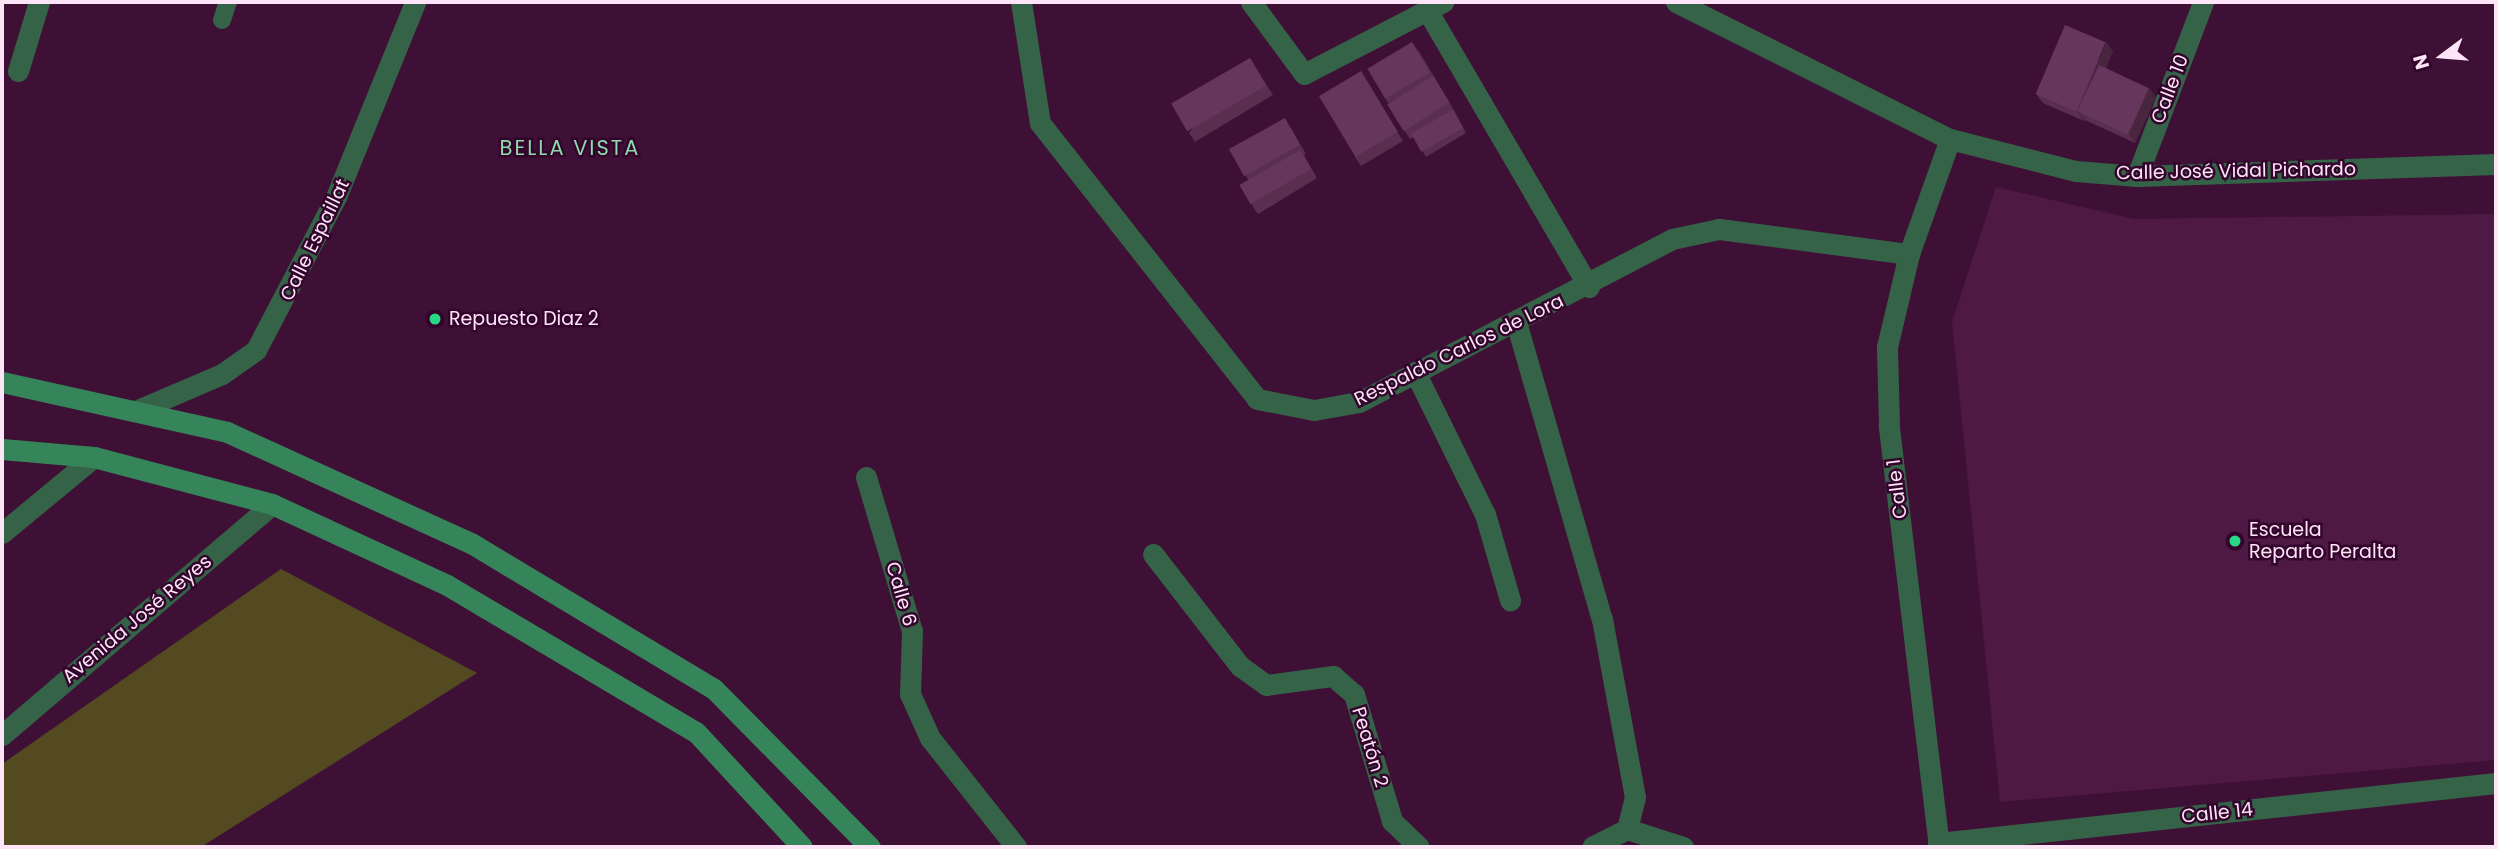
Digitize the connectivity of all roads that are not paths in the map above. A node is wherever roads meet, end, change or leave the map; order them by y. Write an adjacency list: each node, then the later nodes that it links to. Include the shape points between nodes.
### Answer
1 (39, 2): 10 (street)
2 (228, 2): 9 (lane)
3 (415, 2): 19 (street, Calle Espaillat, via 348,172 256,350 222,373)
4 (1021, 2): 17 (street, Respaldo Carlos de Lora, via 1040,122 1257,399 1314,410 1359,402)
5 (1251, 2): 8 (street, via 1304,74)
6 (1676, 2): 11 (street, Calle José Vidal Pichardo)
7 (2203, 2): 13 (street, Calle 10)
8 (1435, 6): 15 (street)
9 (222, 20)
10 (18, 71)
11 (1950, 139): 13 (street, Calle José Vidal Pichardo, via 2076,171); 14 (street, Calle 1)
12 (2496, 164): 13 (street, Calle José Vidal Pichardo)
13 (2137, 176)
14 (1909, 254): 15 (street, Respaldo Carlos de Lora, via 1719,229 1672,239); 30 (street, Calle 1, via 1887,347 1889,425)
15 (1589, 288): 16 (street, Respaldo Carlos de Lora)
16 (1516, 322): 17 (street, Respaldo Carlos de Lora); 29 (street, via 1602,619 1634,797)
17 (1415, 372): 26 (street, via 1485,514)
18 (2, 382): 19 (main road)
19 (138, 410): 32 (main road, via 288,455 471,543 714,689)
20 (2, 449): 21 (main road)
21 (94, 457): 23 (main road); 24 (street)
22 (866, 477): 33 (street, Calle 6, via 912,631 910,694 930,738)
23 (272, 505): 27 (street, Avenida José Reyes); 31 (main road, via 447,585 696,732)
24 (2, 533)
25 (1153, 554): 34 (street, Peatón 2, via 1240,666 1266,685 1333,676 1354,694 1392,821)
26 (1510, 600)
27 (2, 734)
28 (2496, 783): 30 (street, Calle 14)
29 (1627, 830): 35 (street); 36 (street)
30 (1938, 845)
31 (802, 847)
32 (870, 847)
33 (1016, 847)
34 (1419, 847)
35 (1592, 847)
36 (1683, 847)

